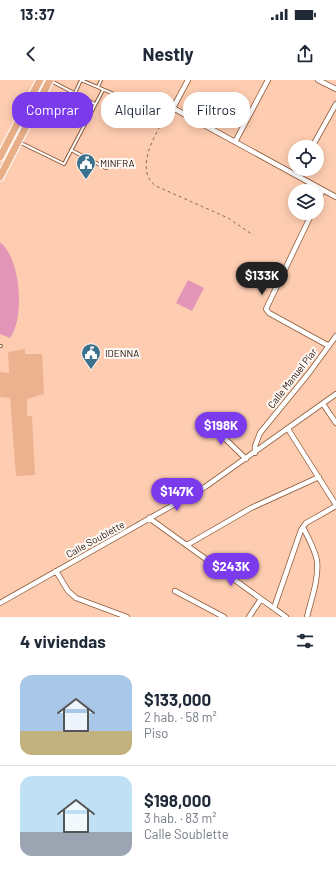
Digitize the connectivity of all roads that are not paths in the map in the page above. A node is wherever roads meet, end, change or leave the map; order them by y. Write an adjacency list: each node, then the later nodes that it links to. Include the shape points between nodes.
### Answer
1 (40, 80): 20 (main road)
2 (50, 80): 10 (lane); 17 (main road)
3 (101, 80): 7 (lane)
4 (188, 80): 18 (street, via 173,108)
5 (268, 80): 18 (street)
6 (318, 80): 8 (street)
7 (98, 87): 9 (lane); 11 (lane, via 81,80)
8 (336, 89)
9 (103, 90): 12 (lane); 14 (lane)
10 (73, 92)
11 (75, 92)
12 (108, 92)
13 (93, 102): 14 (lane)
14 (96, 104): 19 (lane)
15 (336, 104): 16 (street)
16 (316, 140)
17 (18, 142): 19 (lane, via 64,164); 24 (main road)
18 (235, 142): 22 (street)
19 (71, 150): 21 (lane)
20 (0, 157)
21 (106, 168)
22 (288, 171)
23 (298, 176): 25 (street)
24 (0, 177)
25 (312, 184)
26 (324, 191): 27 (street)
27 (336, 197)
28 (309, 220): 30 (street, via 266,309 272,315)
29 (336, 336): 30 (street, Calle Manuel Piar)
30 (329, 346): 36 (street, Calle Manuel Piar, via 260,433)
31 (336, 394): 32 (street, Calle Soublette)
32 (323, 404): 34 (street); 35 (street, Calle Soublette)
33 (207, 421): 37 (street)
34 (336, 423)
35 (288, 429): 36 (street, Calle Soublette); 38 (street)
36 (255, 453): 37 (street, Calle Soublette)
37 (246, 459): 40 (street, Calle Soublette, via 205,487)
38 (319, 477): 39 (street); 42 (street, via 251,508)
39 (336, 506): 41 (street)
40 (149, 518): 42 (street); 43 (street, Calle Soublette)
41 (303, 527): 47 (street); 52 (street, via 317,563 316,580)
42 (187, 545): 45 (street)
43 (56, 571): 46 (street, Calle Soublette); 48 (street, via 68,591 76,598)
44 (175, 591): 49 (street)
45 (261, 599): 47 (street); 50 (street)
46 (0, 603)
47 (274, 608): 51 (street)
48 (127, 617)
49 (224, 617)
50 (250, 617)
51 (286, 617)
52 (307, 617)

